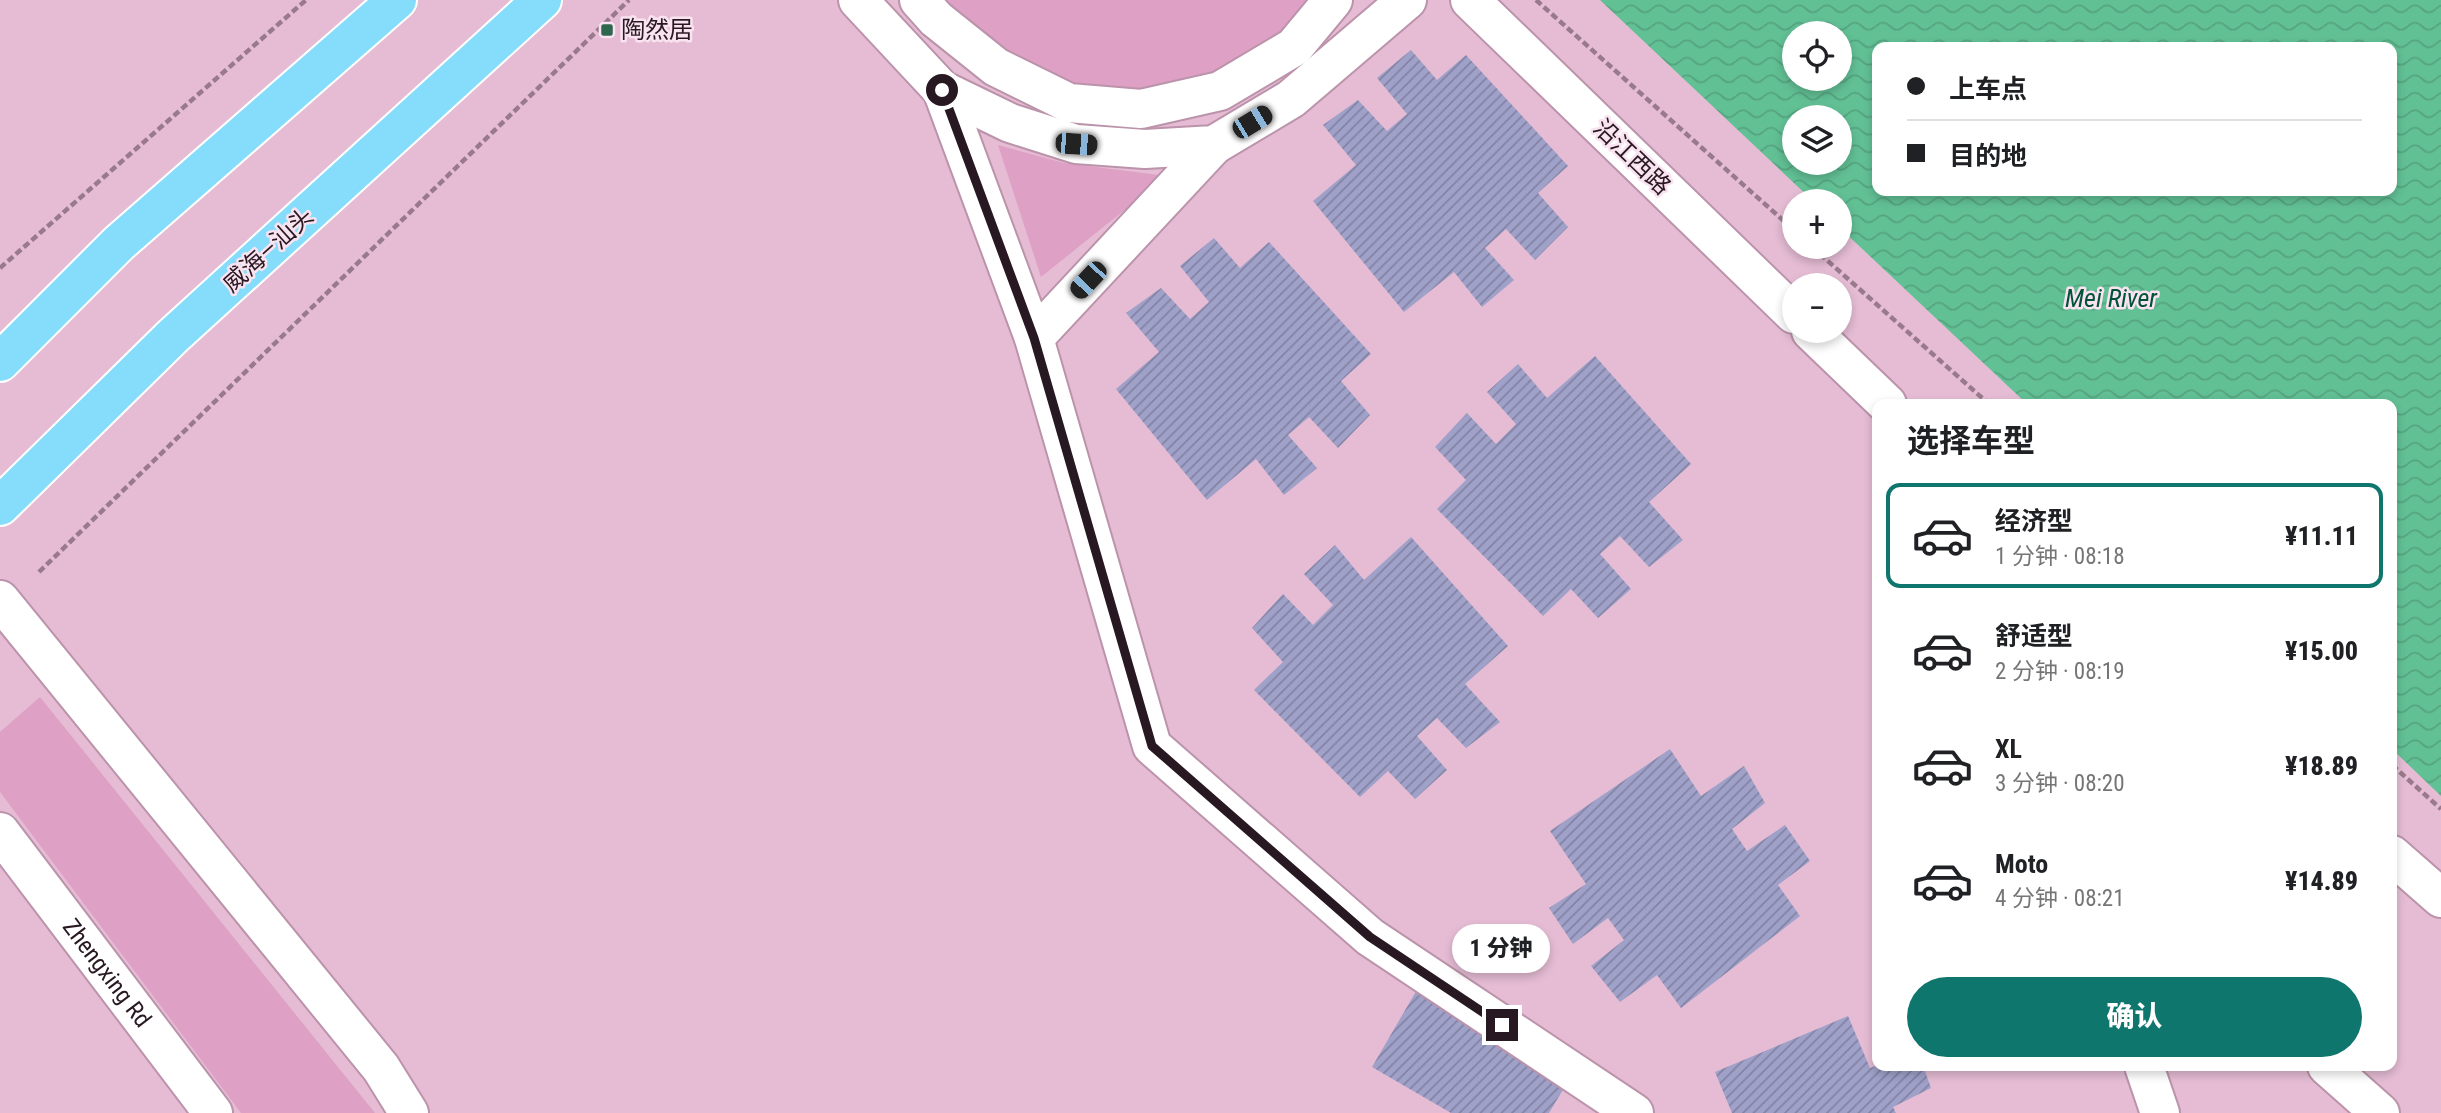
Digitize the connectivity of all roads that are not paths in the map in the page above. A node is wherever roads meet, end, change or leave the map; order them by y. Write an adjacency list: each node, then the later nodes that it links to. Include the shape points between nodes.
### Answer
1 (397, 0): 13 (highway, via 119,243)
2 (542, 0): 15 (highway, 威海—汕头, via 173,336)
3 (858, 0): 8 (street)
4 (919, 0): 5 (street, via 996,67 1056,97 1069,103 1141,109 1220,91 1294,47)
5 (1332, 0)
6 (1407, 0): 9 (street, via 1291,99)
7 (1470, 0): 10 (street, 沿江西路)
8 (942, 90): 9 (street, via 1010,123 1076,144 1144,149); 11 (street)
9 (1214, 145): 11 (street)
10 (1782, 302)
11 (1034, 338): 24 (street, via 1152,746 1370,937)
12 (1823, 343): 14 (street)
13 (0, 362)
14 (1882, 399)
15 (0, 506)
16 (0, 600): 23 (street, via 381,1068)
17 (0, 832): 22 (street, Zhengxing Rd)
18 (2397, 859): 19 (street)
19 (2441, 898)
20 (2146, 1071): 25 (street)
21 (2333, 1071): 26 (street)
22 (213, 1113)
23 (408, 1113)
24 (1634, 1113)
25 (2160, 1113)
26 (2380, 1113)

